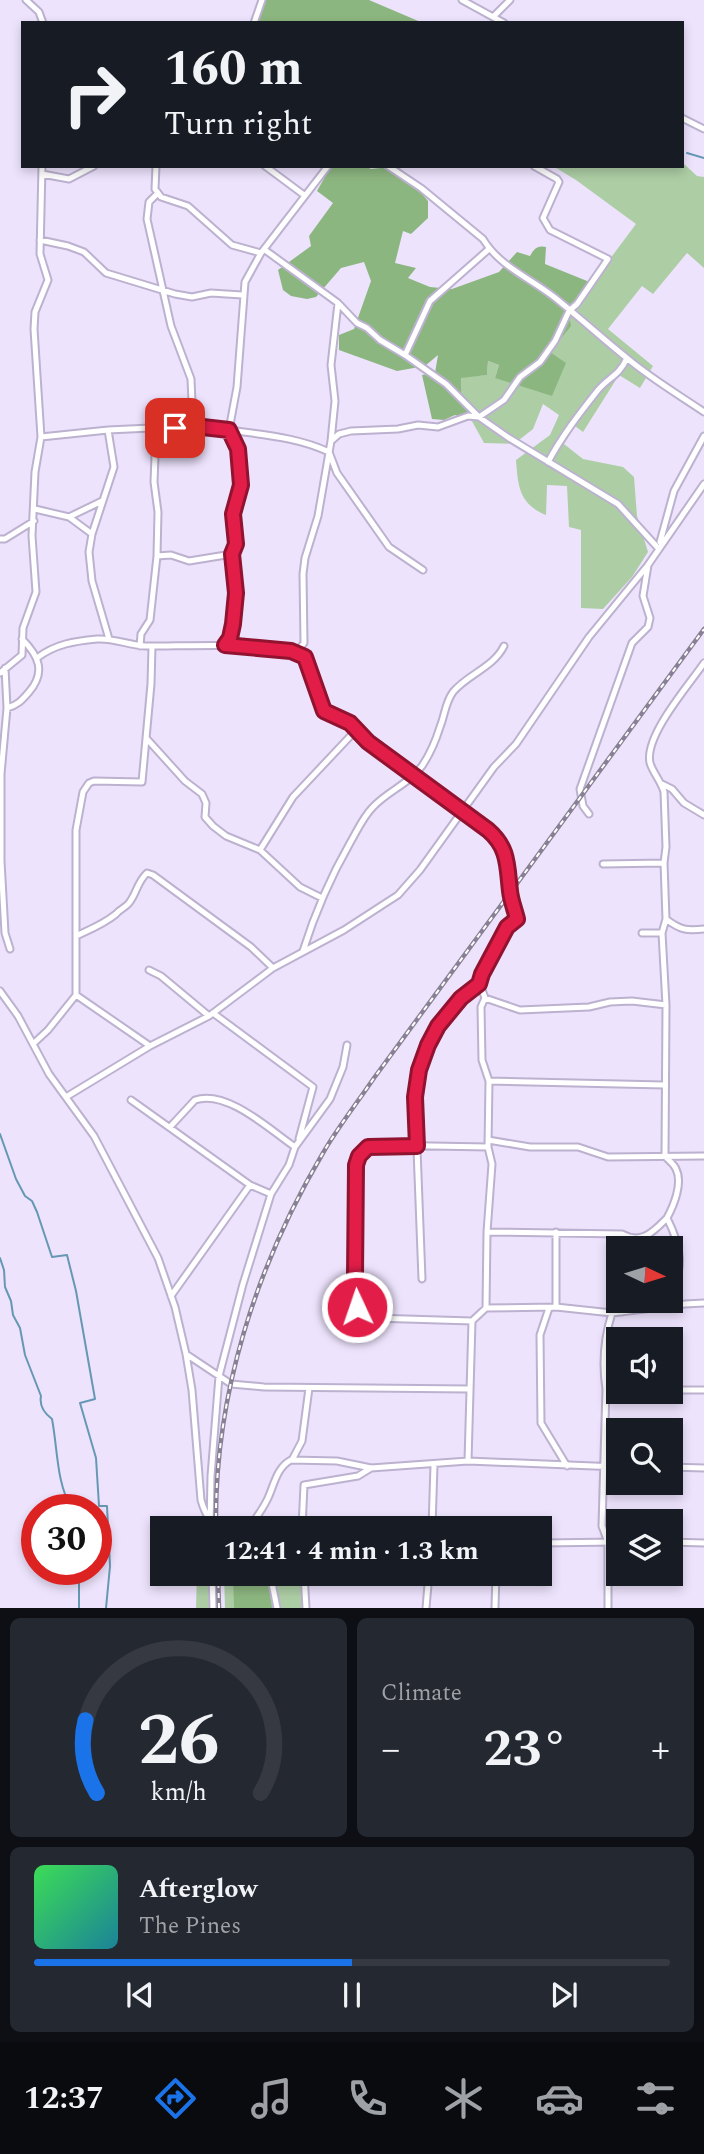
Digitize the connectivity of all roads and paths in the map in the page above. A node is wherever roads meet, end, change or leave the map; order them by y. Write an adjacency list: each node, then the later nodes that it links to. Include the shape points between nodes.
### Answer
1 (26, 0): 7 (street)
2 (262, 0): 8 (street)
3 (462, 0): 5 (street)
4 (510, 0): 6 (street)
5 (473, 3): 6 (street)
6 (494, 17): 9 (street)
7 (42, 21)
8 (255, 21)
9 (501, 21)
10 (684, 119): 11 (street)
11 (704, 129)
12 (43, 168): 19 (street)
13 (90, 168): 19 (street, via 69,179)
14 (156, 168): 20 (street)
15 (268, 168): 21 (street)
16 (326, 168): 21 (street)
17 (391, 168): 23 (street, via 421,188)
18 (538, 168): 28 (street, via 559,182 543,218 545,224 608,259)
19 (42, 174): 22 (street)
20 (157, 194): 24 (street, via 188,206 232,245); 25 (street, via 149,202 147,219)
21 (304, 195): 24 (street)
22 (40, 240): 25 (street, via 84,252 106,274); 38 (street, via 48,280 34,329)
23 (489, 249): 28 (street); 29 (street, via 430,302)
24 (263, 251): 26 (street, via 250,270); 27 (street)
25 (162, 289): 26 (street, via 192,297); 33 (street, via 191,379)
26 (242, 295): 36 (street, via 237,387)
27 (338, 303): 29 (street, via 357,323); 39 (street, via 331,365 335,401)
28 (569, 311): 30 (street); 32 (street, via 540,362 520,377 504,400)
29 (405, 355): 32 (street, via 446,384)
30 (626, 358): 31 (street); 41 (street, via 562,435)
31 (704, 412)
32 (479, 417): 39 (street, via 468,416 438,427 351,430); 41 (street)
33 (194, 426): 35 (street); 36 (street)
34 (108, 430): 35 (street); 38 (street); 43 (street, via 114,467)
35 (156, 430): 51 (street)
36 (229, 430): 40 (street, via 288,438); 50 (street, via 238,449 241,485 233,514 236,544)
37 (704, 436): 49 (street, via 674,491)
38 (41, 437): 44 (street)
39 (331, 442): 40 (street)
40 (329, 452): 53 (street, via 337,473 389,547); 56 (street, via 305,558)
41 (548, 462): 49 (street, via 618,505)
42 (704, 484): 49 (street)
43 (102, 501): 45 (street); 47 (street)
44 (35, 509): 45 (street); 46 (street)
45 (69, 517): 47 (street)
46 (34, 522): 48 (street); 54 (street, via 36,592)
47 (92, 534): 55 (street, via 89,564)
48 (0, 539)
49 (658, 548): 52 (street)
50 (232, 554): 51 (street, via 189,561); 57 (street, via 235,603)
51 (157, 556): 58 (street, via 150,620)
52 (648, 565): 72 (street); 73 (street, via 643,596 648,626 632,643 580,789)
53 (423, 570)
54 (22, 639): 63 (street); 65 (street, via 20,658)
55 (109, 639): 58 (street); 63 (street, via 62,644)
56 (304, 643): 61 (street); 62 (street)
57 (225, 645): 59 (street); 61 (street)
58 (140, 646): 59 (street)
59 (152, 646): 68 (street)
60 (504, 646): 70 (street, via 499,656 451,695 433,746)
61 (291, 651): 62 (street)
62 (305, 657): 67 (street, via 324,711)
63 (37, 659): 66 (street, via 35,685 21,702)
64 (704, 663): 71 (street, via 650,747 650,762)
65 (2, 670): 66 (street)
66 (7, 708): 69 (street)
67 (358, 729): 70 (street, via 368,742); 76 (street, via 293,797)
68 (147, 739): 76 (street, via 202,794 209,822 226,836); 84 (street, via 142,782 94,781 83,792 75,830)
69 (1, 753): 75 (street)
70 (414, 776): 72 (street); 79 (street, via 373,807)
71 (662, 784): 74 (street); 77 (street)
72 (461, 811): 86 (street, via 398,895); 89 (street, via 500,845 509,867 517,919 507,927)
73 (589, 814)
74 (704, 815)
75 (1, 818): 85 (street, via 1,890)
76 (260, 850): 79 (street, via 300,887)
77 (664, 863): 78 (street); 80 (street)
78 (603, 864)
79 (321, 898): 86 (street)
80 (666, 919): 81 (street, via 679,929); 83 (street)
81 (704, 929)
82 (642, 933): 83 (street)
83 (662, 933): 93 (street)
84 (76, 936): 87 (street, via 111,920 130,902 147,873 251,947); 91 (street)
85 (10, 950)
86 (303, 951): 87 (street)
87 (273, 968): 94 (street)
88 (149, 970): 94 (street)
89 (479, 984): 92 (street); 105 (street, via 438,1026 423,1057 415,1097)
90 (0, 991): 95 (street)
91 (76, 995): 95 (street); 97 (street)
92 (485, 998): 93 (street, via 520,1010 632,1001); 98 (street, via 481,1007 482,1060)
93 (666, 1005): 99 (street)
94 (211, 1015): 97 (street); 104 (street, via 313,1087)
95 (33, 1044): 100 (street)
96 (347, 1045): 104 (street, via 334,1091)
97 (150, 1046): 100 (street)
98 (489, 1081): 99 (street); 103 (street)
99 (664, 1085): 107 (street)
100 (66, 1097): 117 (street, via 94,1136 158,1258)
101 (131, 1100): 102 (street)
102 (170, 1127): 104 (street, via 195,1100 220,1099); 109 (street)
103 (488, 1140): 106 (street); 107 (street, via 530,1147 578,1147 608,1157)
104 (296, 1145): 110 (street)
105 (417, 1146): 106 (street); 116 (street); 124 (street, via 375,1145 359,1156 355,1301 373,1318)
106 (488, 1147): 112 (street, via 492,1164)
107 (665, 1156): 108 (street); 111 (street, via 677,1170 678,1185)
108 (704, 1156)
109 (250, 1185): 110 (street); 117 (street)
110 (271, 1194): 128 (street)
111 (667, 1217): 114 (street, via 640,1239); 115 (street)
112 (487, 1233): 113 (street); 120 (street)
113 (556, 1233): 114 (street); 121 (street)
114 (622, 1234)
115 (674, 1236)
116 (422, 1279)
117 (171, 1296): 127 (street)
118 (683, 1302): 119 (street)
119 (704, 1303)
120 (486, 1308): 121 (street); 124 (street)
121 (553, 1308): 122 (street); 137 (street, via 540,1335 541,1423)
122 (606, 1312)
123 (612, 1313): 125 (street)
124 (472, 1321): 130 (street)
125 (609, 1327)
126 (606, 1338): 131 (street)
127 (186, 1354): 128 (street); 142 (street, via 201,1500)
128 (219, 1376): 129 (street, via 231,1384); 143 (street)
129 (309, 1388): 130 (street); 134 (street, via 302,1441)
130 (470, 1389): 135 (street)
131 (606, 1389): 138 (street)
132 (683, 1390): 133 (street)
133 (704, 1390)
134 (292, 1460): 139 (street, via 337,1461); 144 (street, via 277,1474)
135 (468, 1461): 136 (street); 137 (street)
136 (434, 1465): 139 (street); 146 (street)
137 (568, 1466): 138 (street)
138 (605, 1467): 147 (street, via 602,1526)
139 (371, 1468): 145 (street, via 358,1476 304,1485)
140 (683, 1468): 141 (street)
141 (704, 1468)
142 (207, 1516)
143 (210, 1516)
144 (257, 1516)
145 (303, 1516)
146 (432, 1516)
147 (606, 1537)
148 (606, 1542): 151 (street)
149 (683, 1542): 150 (street)
150 (704, 1542)
151 (552, 1543)
152 (212, 1586): 158 (street)
153 (273, 1586): 159 (street)
154 (305, 1586): 160 (street)
155 (428, 1586): 161 (street)
156 (495, 1586): 162 (street)
157 (608, 1586): 163 (street)
158 (213, 1608)
159 (277, 1608)
160 (306, 1608)
161 (426, 1608)
162 (495, 1608)
163 (608, 1608)

